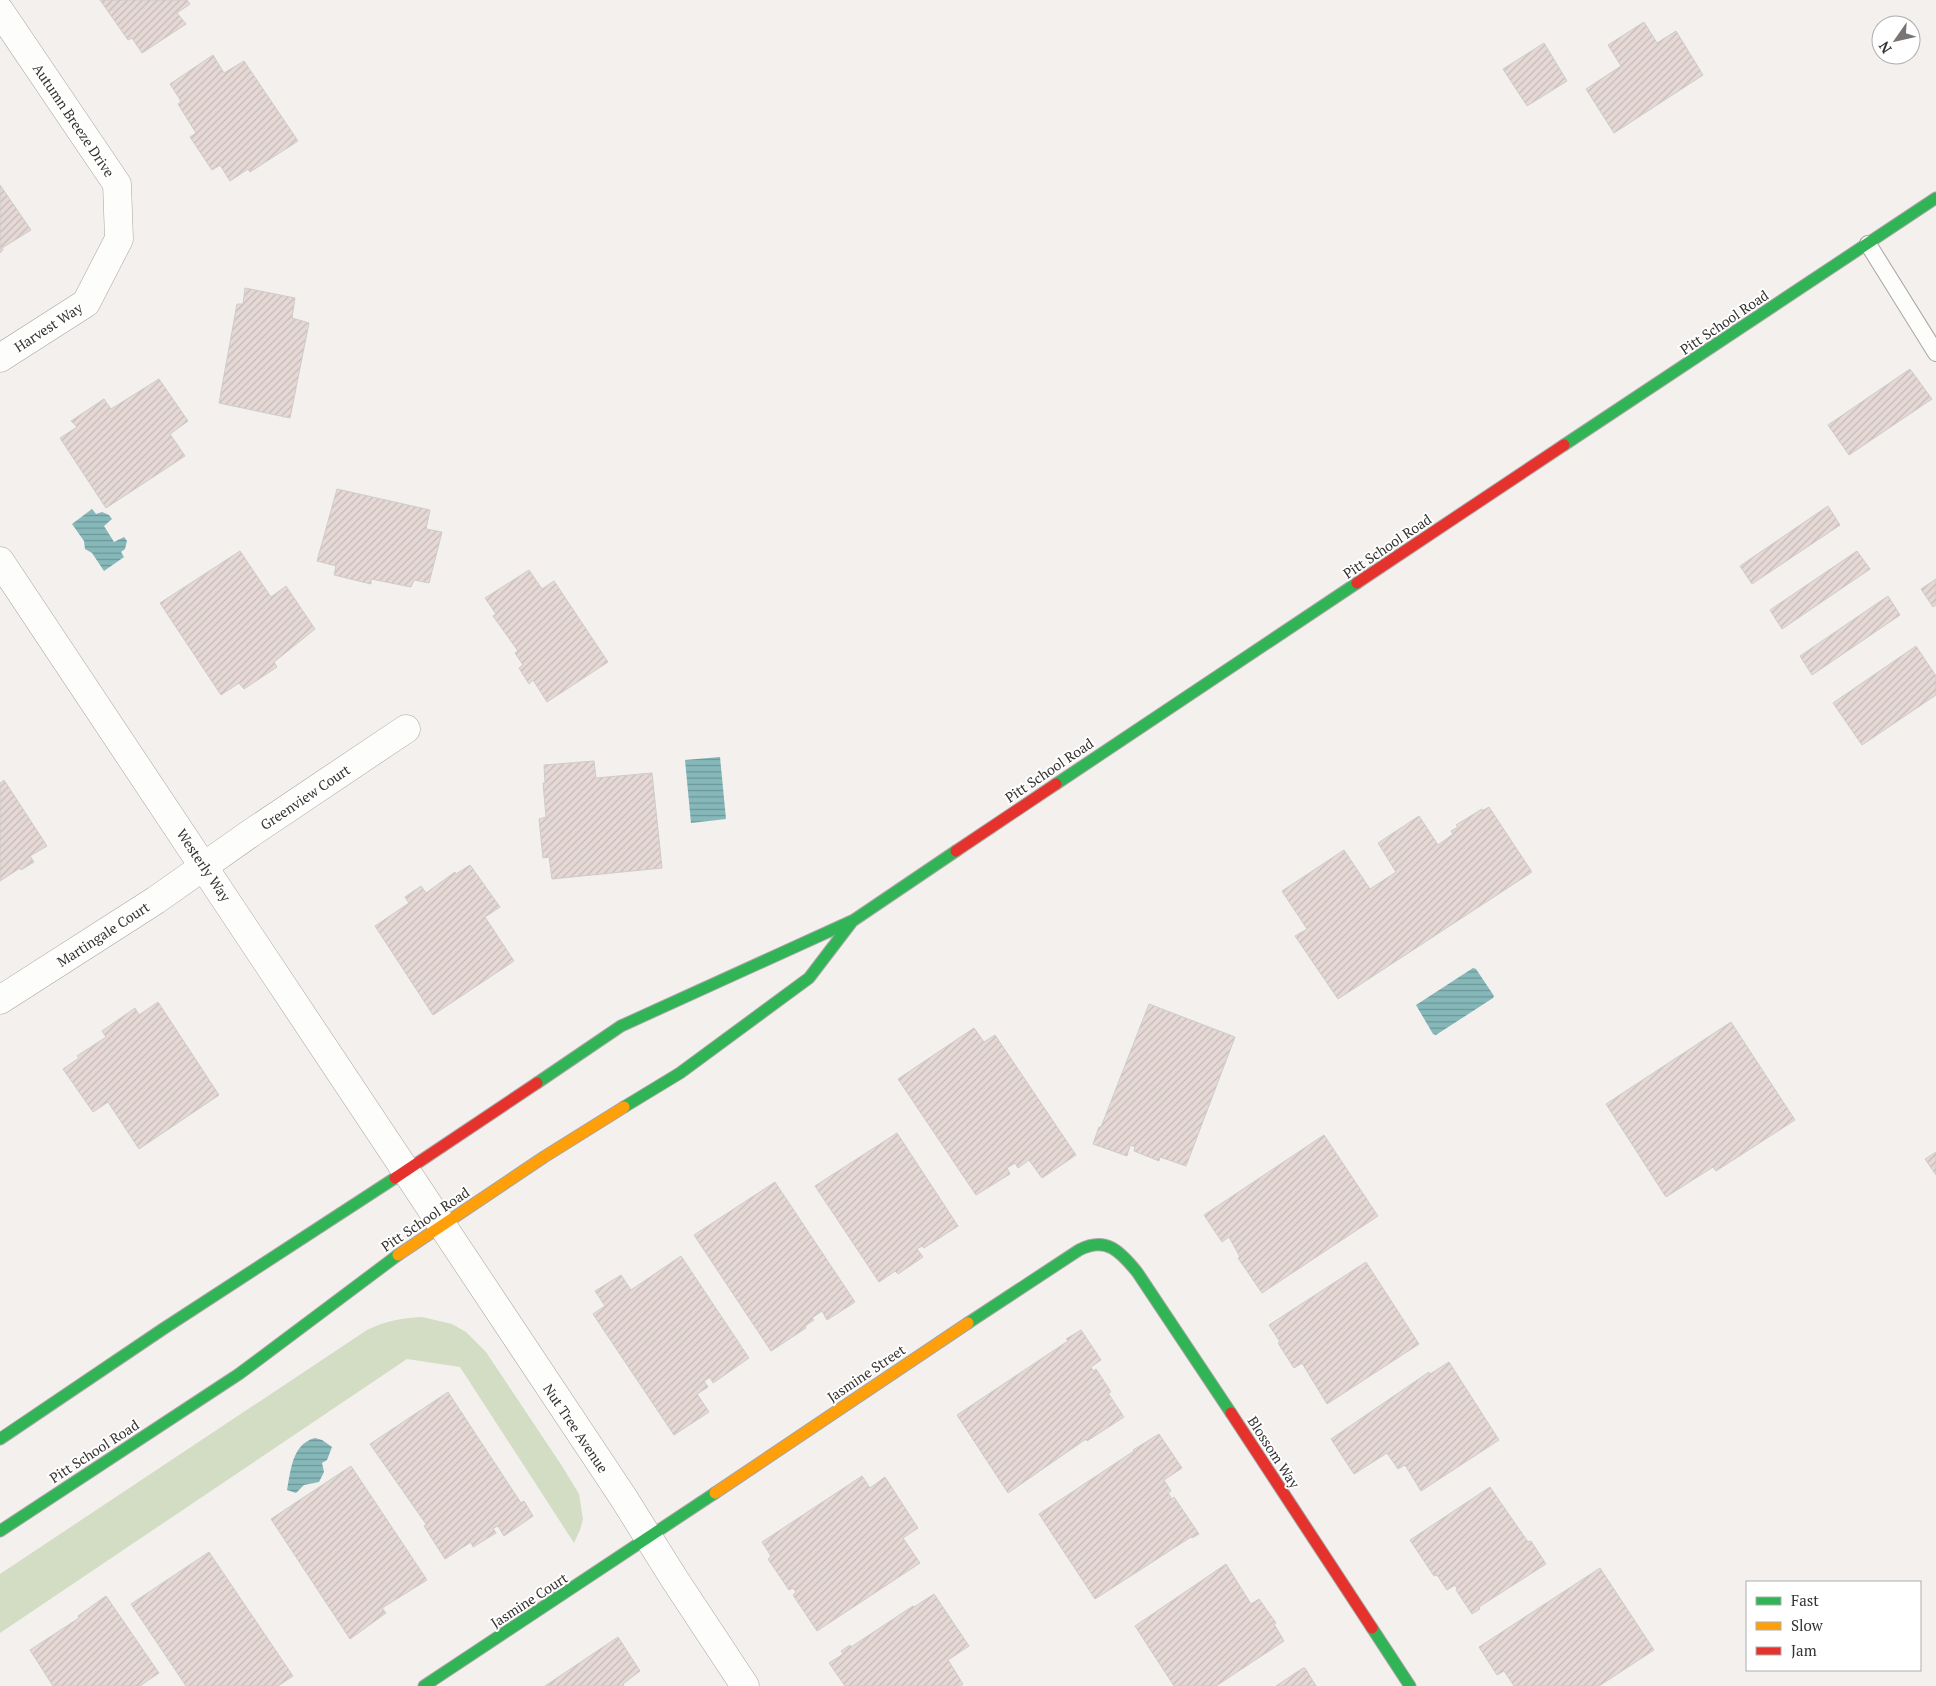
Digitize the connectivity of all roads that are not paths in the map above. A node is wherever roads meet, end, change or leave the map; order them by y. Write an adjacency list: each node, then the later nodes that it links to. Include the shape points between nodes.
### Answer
1 (0, 11): 3 (street, Autumn Breeze Drive, via 117,184)
2 (1936, 198): 4 (street, Pitt School Road)
3 (119, 239): 6 (street, Harvest Way, via 86,302)
4 (1868, 244): 5 (lane); 10 (street, Pitt School Road)
5 (1936, 353)
6 (0, 358)
7 (0, 561): 9 (street, Westerly Way)
8 (406, 729): 9 (street, Greenview Court)
9 (204, 866): 11 (street, Martingale Court); 12 (street, Westerly Way)
10 (854, 920): 12 (street, Pitt School Road, via 621,1026); 13 (street, Pitt School Road, via 810,978 680,1073 544,1156)
11 (0, 1000)
12 (405, 1172): 13 (street, Nut Tree Avenue); 15 (street, Pitt School Road, via 162,1329)
13 (441, 1225): 16 (street, Pitt School Road, via 239,1374); 17 (street, Nut Tree Avenue)
14 (1105, 1244): 17 (street, Jasmine Street, via 1090,1245 1048,1268); 20 (street, Blossom Way, via 1129,1262 1148,1287)
15 (0, 1439)
16 (0, 1531)
17 (648, 1537): 18 (street, Jasmine Court); 19 (street, Nut Tree Avenue)
18 (424, 1686)
19 (745, 1686)
20 (1410, 1686)

